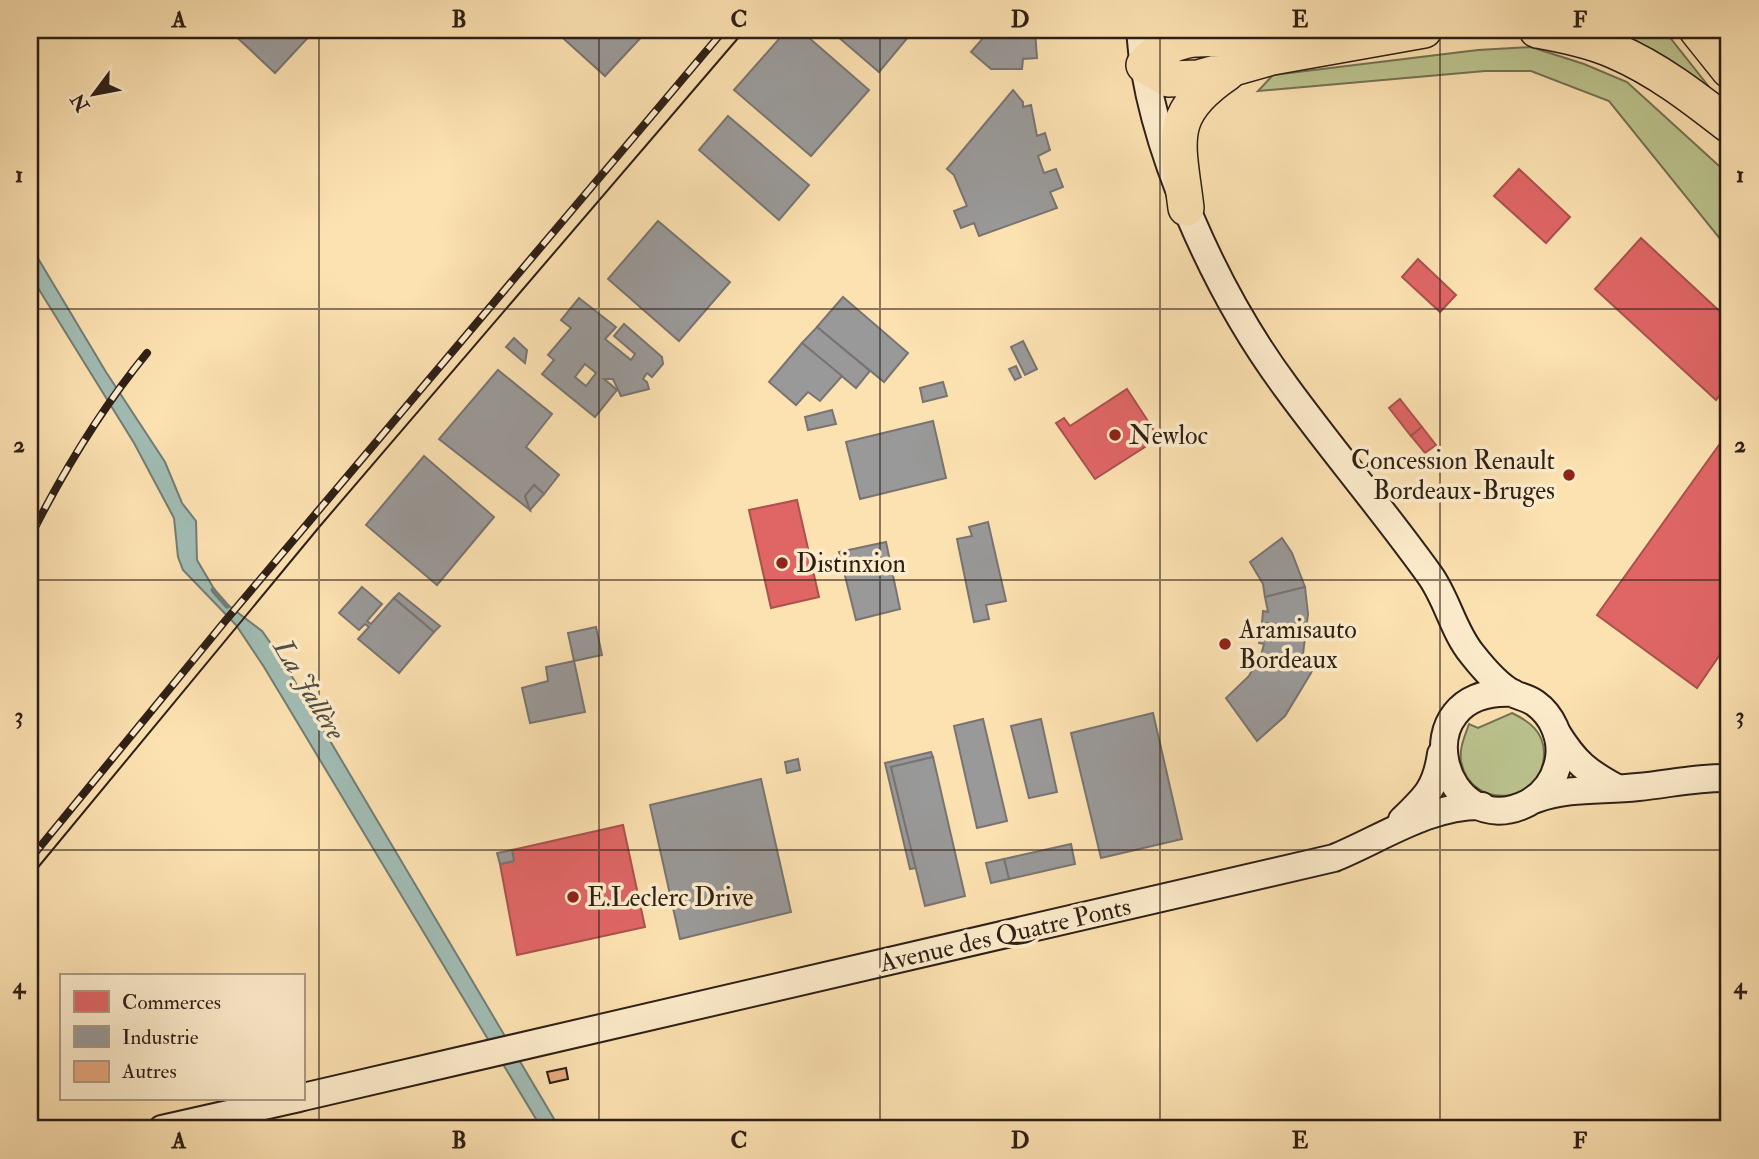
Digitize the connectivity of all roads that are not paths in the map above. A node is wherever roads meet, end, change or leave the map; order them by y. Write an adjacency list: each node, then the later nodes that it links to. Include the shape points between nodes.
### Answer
1 (1140, 30): 7 (main road)
2 (1325, 30): 6 (highway, via 1270,40)
3 (1424, 30): 8 (highway)
4 (1537, 30): 10 (highway, via 1616,51 1678,85)
5 (1697, 30): 9 (highway)
6 (1204, 34): 7 (highway, via 1170,43)
7 (1144, 65): 8 (highway, via 1161,77 1178,80); 11 (main road)
8 (1236, 67): 11 (highway, via 1193,101 1182,119 1179,148)
9 (1729, 70)
10 (1729, 124)
11 (1186, 208): 12 (main road, via 1255,340 1435,581)
12 (1469, 651): 13 (main road); 14 (main road, via 1466,687)
13 (1513, 693): 14 (main road, via 1481,696); 15 (main road, via 1540,707)
14 (1455, 715): 16 (main road)
15 (1557, 733): 18 (main road, via 1582,767); 19 (main road, via 1558,769)
16 (1443, 743): 20 (main road, via 1451,781 1464,797); 21 (main road, via 1433,786)
17 (1729, 778): 18 (main road)
18 (1618, 789): 19 (main road, via 1559,791)
19 (1536, 799): 20 (main road, via 1510,809)
20 (1482, 806): 21 (main road, Avenue des Quatre Ponts, via 1438,811)
21 (1388, 834): 22 (main road, Avenue des Quatre Ponts, via 1334,858)
22 (304, 1096)
23 (288, 1100): 24 (main road, Avenue des Quatre Ponts)
24 (162, 1129)

